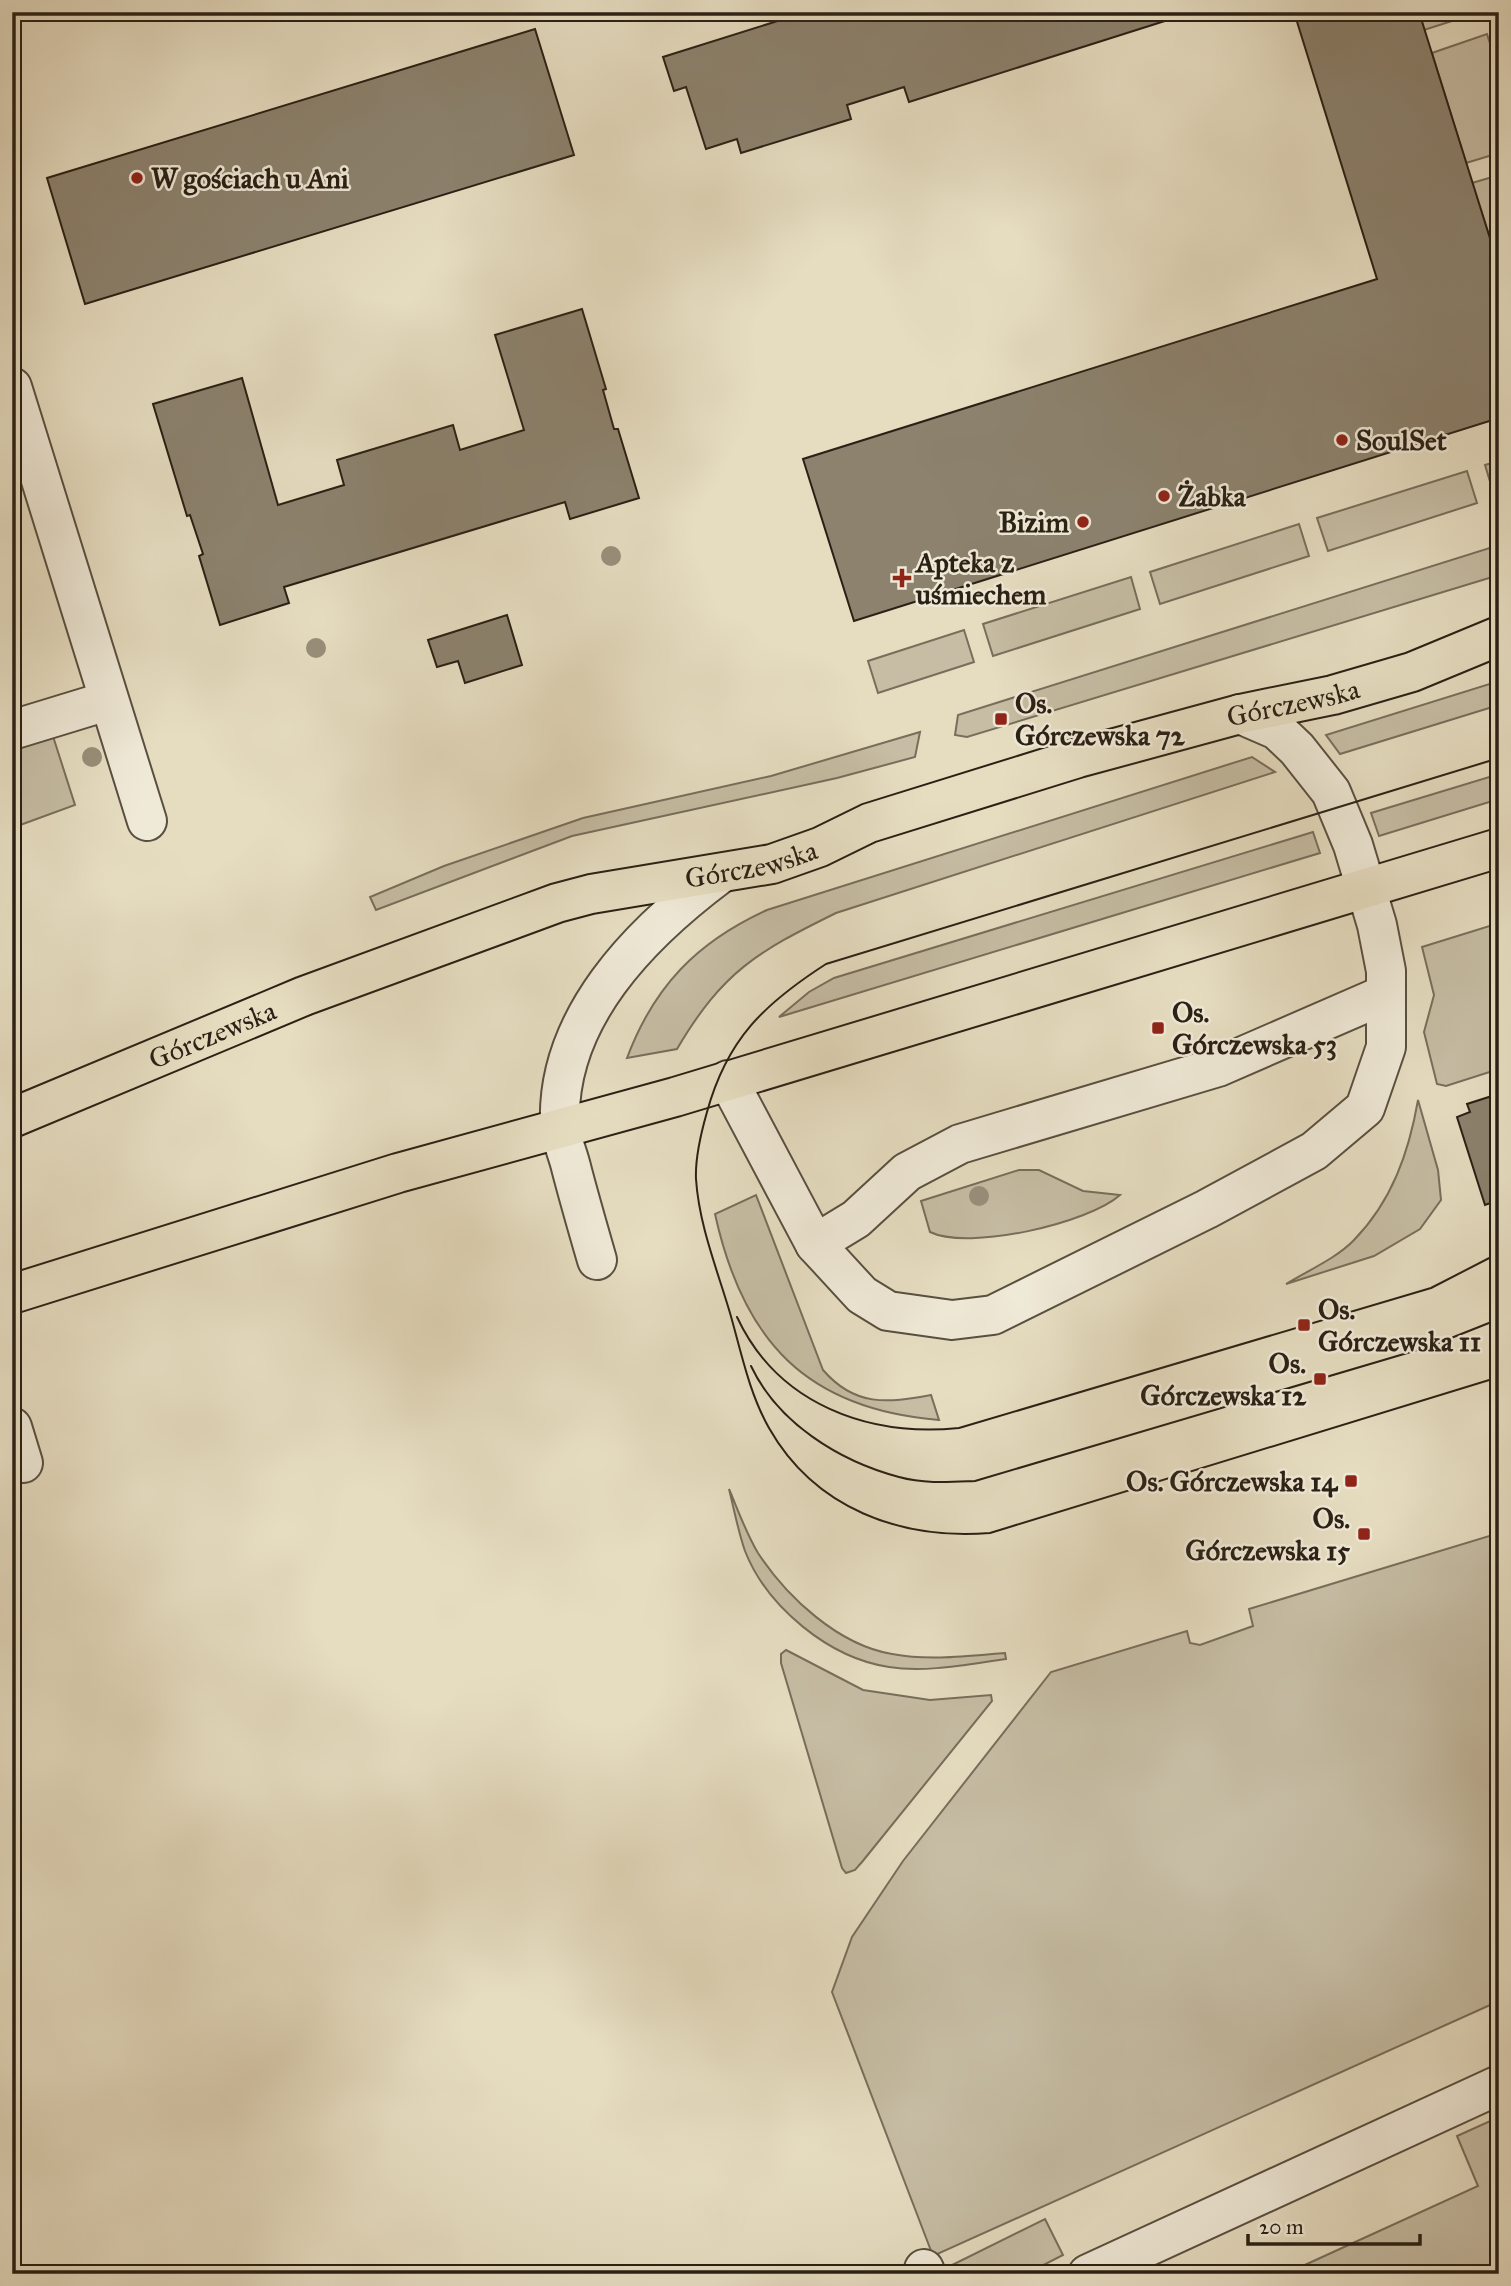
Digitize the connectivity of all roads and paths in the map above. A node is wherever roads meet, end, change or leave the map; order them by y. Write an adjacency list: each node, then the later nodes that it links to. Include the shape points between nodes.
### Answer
1 (12, 387): 3 (street)
2 (1499, 636): 4 (main road, Górczewska, via 1412,672 1333,695)
3 (107, 701): 5 (street); 6 (street)
4 (1240, 714): 8 (main road, Górczewska, via 869,823 772,864); 9 (street, via 1277,730 1323,779 1345,824)
5 (12, 730)
6 (146, 821)
7 (1499, 848): 9 (main road)
8 (720, 874): 12 (main road, Górczewska, via 557,902 304,996); 13 (street, via 644,938 598,996 569,1062)
9 (1366, 886): 10 (street); 11 (main road)
10 (1386, 994): 14 (street, via 1218,1068 960,1144 907,1172 856,1219); 14 (street, via 1385,1047 1365,1108 1314,1151 993,1315 952,1320 888,1311 862,1295)
11 (729, 1080): 13 (main road); 14 (street)
12 (12, 1118)
13 (560, 1127): 15 (street); 16 (main road)
14 (815, 1244)
15 (597, 1260)
16 (12, 1294)
17 (12, 1427): 18 (street)
18 (23, 1464)
19 (1499, 2085): 20 (street)
20 (1088, 2274)

